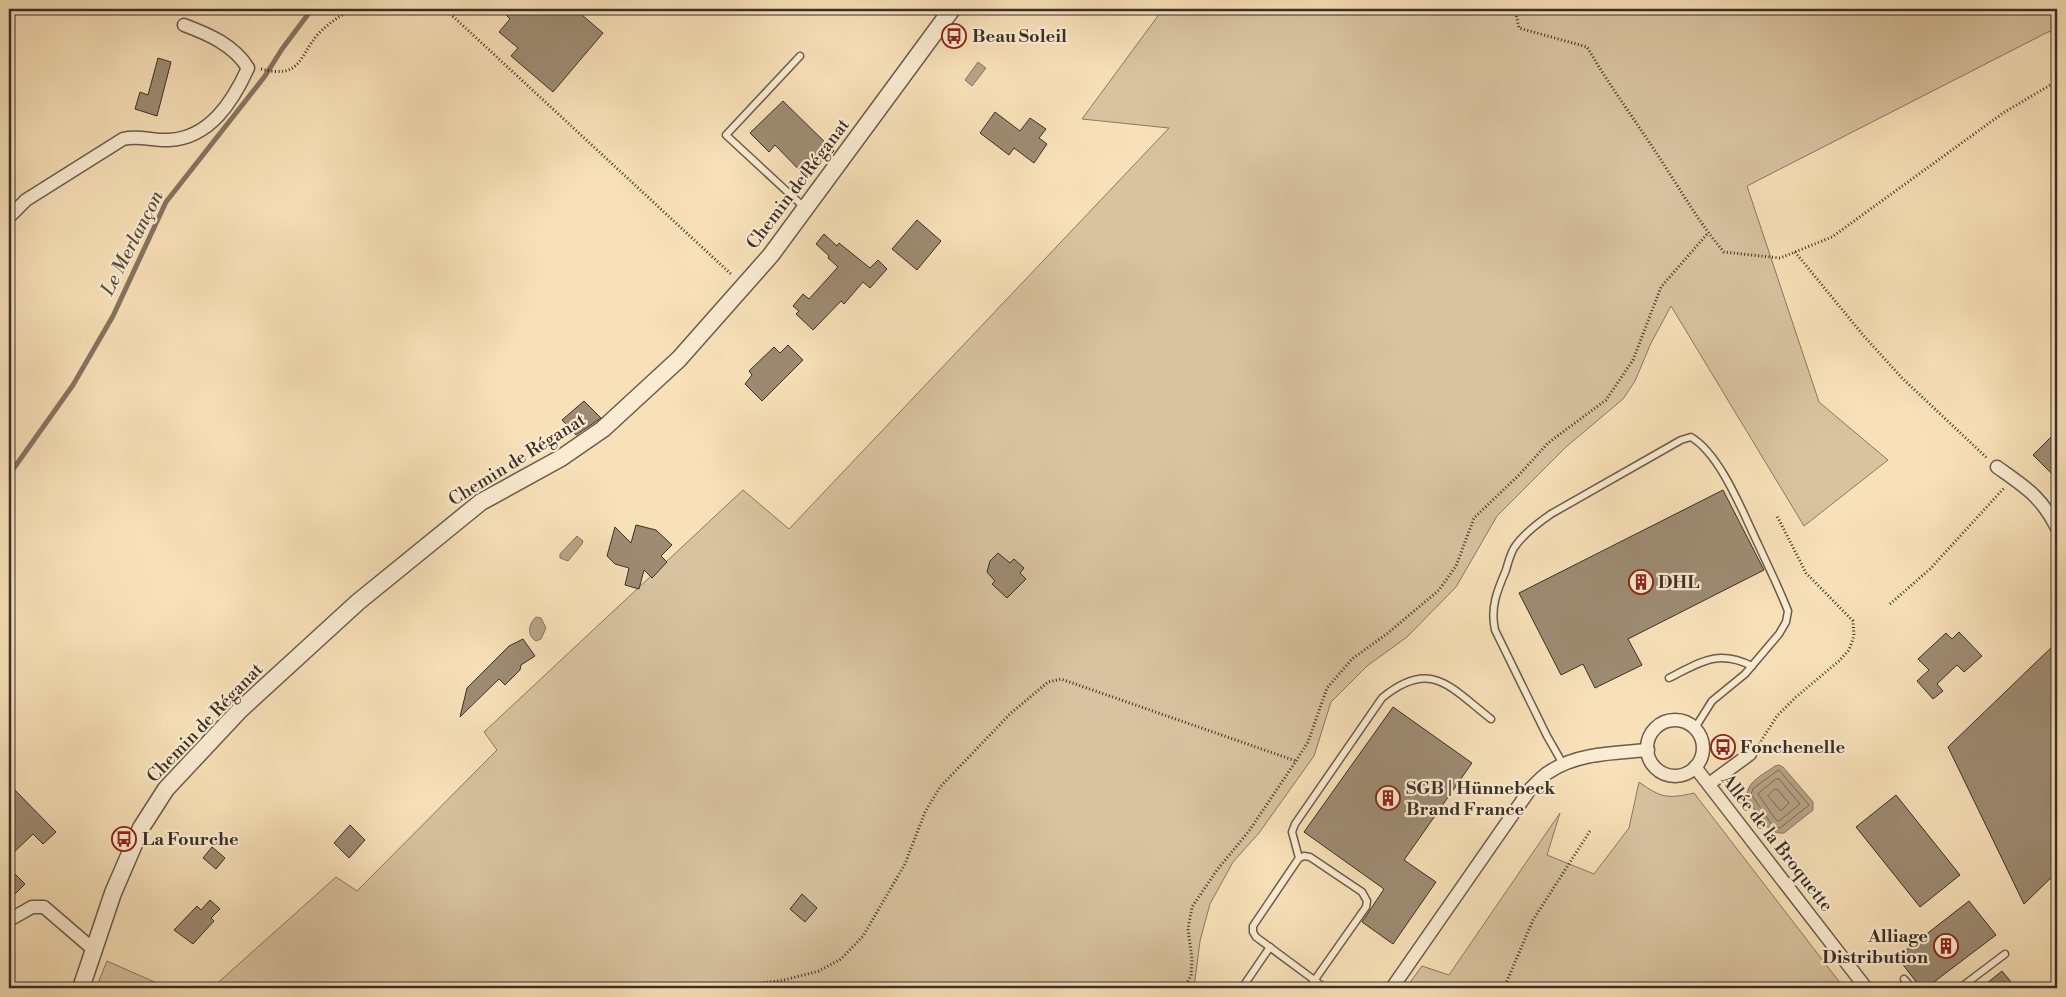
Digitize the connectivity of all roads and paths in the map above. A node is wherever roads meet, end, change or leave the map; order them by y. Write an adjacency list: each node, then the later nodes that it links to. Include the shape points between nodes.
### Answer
1 (354, 9): 7 (path, via 329,23 301,61 290,69 278,73)
2 (445, 9): 13 (path)
3 (952, 9): 9 (street, Chemin de Réganat)
4 (1515, 9): 11 (path, via 1519,28 1586,47)
5 (184, 25): 10 (street, via 204,32 240,55 248,68 240,86 216,118 206,128 181,139 123,139 26,200)
6 (800, 56): 9 (lane, via 726,135)
7 (261, 69)
8 (2057, 81): 12 (path, via 2002,113 1832,237)
9 (805, 209): 13 (street, Chemin de Réganat)
10 (9, 217)
11 (1708, 233): 12 (path, via 1724,252 1780,258); 25 (path, via 1661,287 1633,360 1606,400 1548,443 1474,518 1456,566 1439,590 1352,659 1327,688 1308,742)
12 (1795, 252): 14 (path, via 1863,336 1902,378)
13 (744, 285): 33 (street, Chemin de Réganat, via 679,359 603,429 561,458 481,502 358,602 240,710 166,789 141,828 113,892)
14 (1997, 467): 15 (street)
15 (2013, 479): 17 (street, via 2036,496); 18 (path, via 1930,569)
16 (1777, 516): 24 (path, via 1806,573 1853,621 1854,636 1849,650 1777,716)
17 (2057, 528)
18 (1890, 604)
19 (1752, 666): 20 (lane, via 1718,657); 22 (lane, via 1712,701); 26 (lane, via 1779,634 1788,611 1731,488 1699,442 1691,437 1551,514 1533,527 1514,548 1493,605 1492,618 1495,630)
20 (1669, 678)
21 (1491, 719): 30 (lane, via 1446,684 1432,678 1417,678 1398,685 1382,698 1295,824 1292,832)
22 (1695, 728): 23 (street, via 1678,720 1659,725 1648,741); 27 (street, via 1700,735 1703,752)
23 (1648, 750): 26 (street, via 1590,756); 27 (street, via 1650,760 1663,772 1680,775)
24 (1750, 754): 28 (street)
25 (1296, 760): 38 (path, via 1061,679 1048,682 1011,712 940,787 925,812 905,864 874,918 863,936 841,959 819,972); 39 (path, via 1249,831 1216,870 1192,907 1188,929 1191,975)
26 (1563, 764): 43 (street, via 1548,772 1531,788)
27 (1695, 767): 28 (street, Allée de la Broquette)
28 (1709, 784): 45 (street, Allée de la Broquette)
29 (1590, 831): 44 (path, via 1533,920)
30 (1299, 858): 32 (lane, via 1253,926 1256,937); 36 (lane, via 1310,857 1362,892 1367,902 1366,908)
31 (9, 920): 33 (street, via 32,907 44,907)
32 (1270, 947): 36 (lane); 40 (lane)
33 (94, 950): 37 (street, Chemin de Réganat)
34 (2005, 954): 47 (lane)
35 (1904, 979): 46 (lane)
36 (1314, 980): 41 (lane); 42 (lane)
37 (81, 988)
38 (747, 988)
39 (1185, 988)
40 (1242, 988)
41 (1309, 988)
42 (1326, 988)
43 (1392, 988)
44 (1504, 988)
45 (1866, 988)
46 (1912, 988)
47 (1960, 988)

